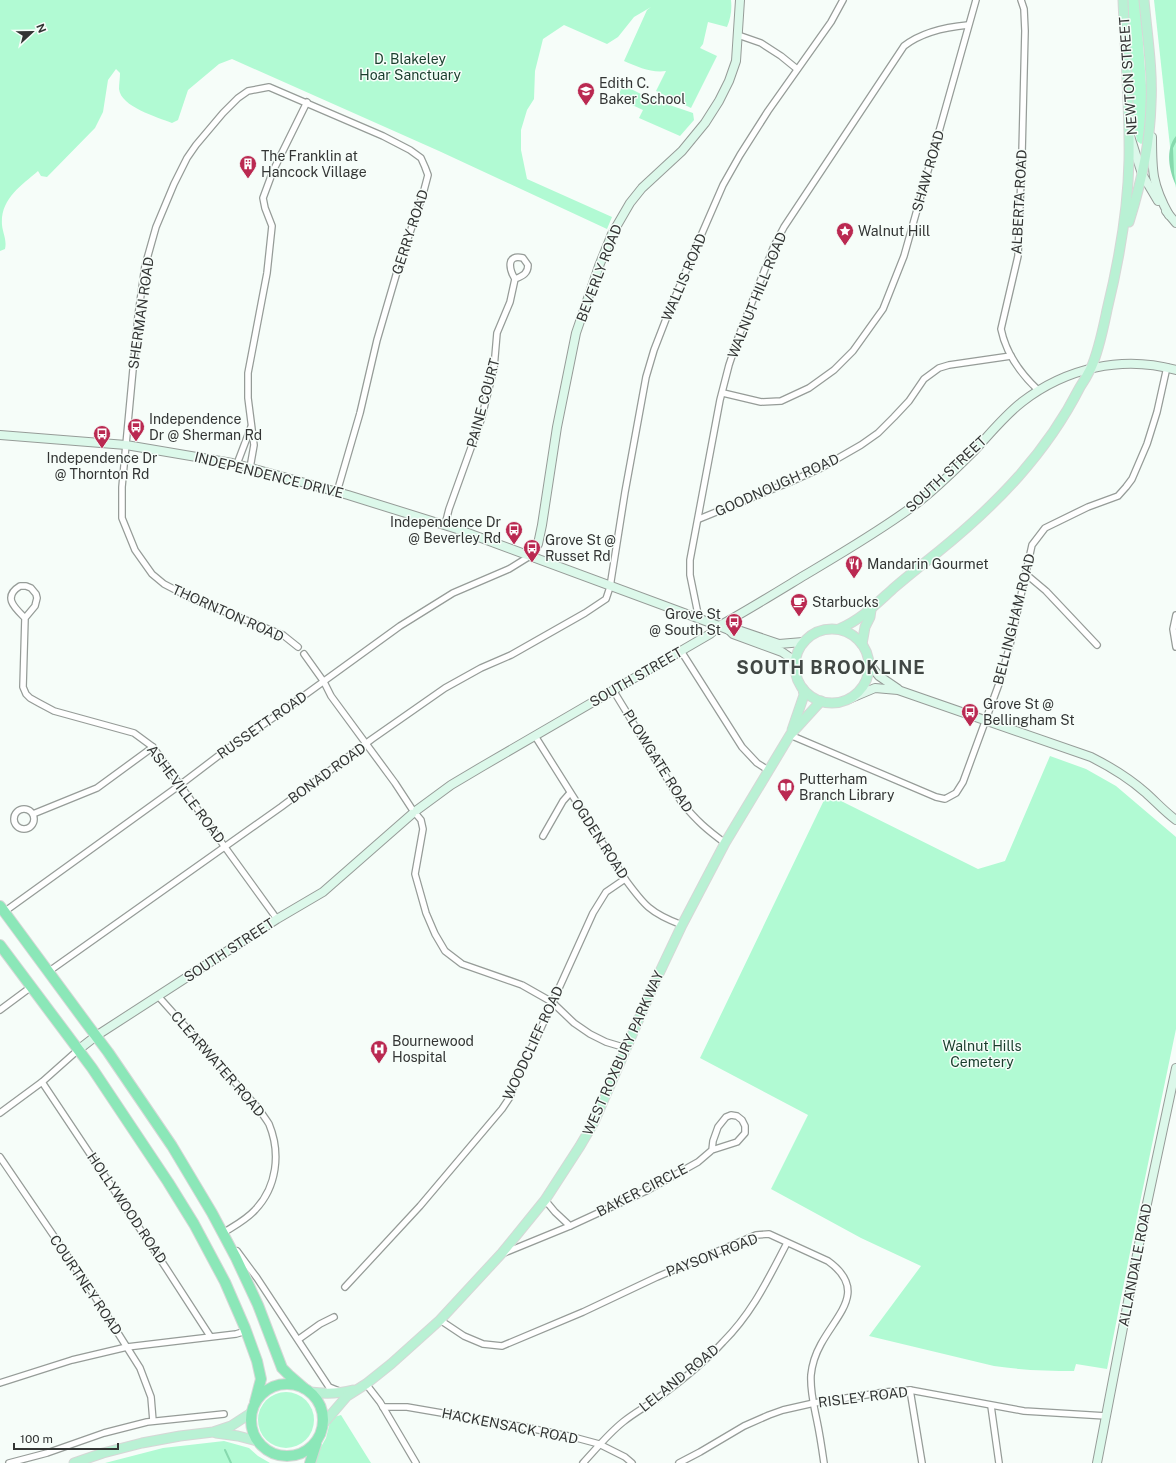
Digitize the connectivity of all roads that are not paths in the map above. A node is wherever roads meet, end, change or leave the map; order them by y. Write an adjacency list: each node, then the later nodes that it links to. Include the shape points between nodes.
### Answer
1 (740, 0): 8 (street, BEVERLY ROAD)
2 (843, 0): 9 (street, WALLIS ROAD)
3 (976, 0): 7 (street, SHAW ROAD)
4 (1021, 0): 19 (street, ALBERTA ROAD, via 1025,31 1018,256 1001,329)
5 (1123, 0): 13 (main road, NEWTON STREET)
6 (1144, 0): 12 (main road)
7 (968, 25): 24 (street, WALNUT HILL ROAD, via 940,29 923,35 911,41 898,53 774,246 728,365); 24 (street, SHAW ROAD, via 904,256 883,309 853,351 834,370 809,388 781,401 761,402)
8 (738, 35): 9 (street, via 761,43); 33 (street, BEVERLY ROAD, via 736,61 719,101 682,151 642,188 630,203 612,234 599,266 576,333 557,427 542,525 538,544)
9 (798, 69): 35 (street, WALLIS ROAD, via 768,111 723,185 654,350 646,377)
10 (246, 92): 11 (street, GERRY ROAD, via 268,87); 27 (street, SHERMAN ROAD, via 223,113 193,150 174,184 156,227 141,288)
11 (307, 102): 25 (street, via 273,171 264,198 264,208 272,226 267,273 248,373); 30 (street, GERRY ROAD, via 410,150 421,158 428,175 377,340 360,413)
12 (1151, 104): 14 (main road); 15 (street, NEWTON STREET, via 1153,176)
13 (1130, 134): 14 (street, NEWTON STREET); 17 (main road, via 1128,199)
14 (1142, 174): 15 (street, NEWTON STREET, via 1151,191); 17 (main road)
15 (1169, 214): 16 (street, NEWTON STREET)
16 (1176, 223)
17 (1121, 248): 21 (main road)
18 (515, 279): 32 (street, PAINE COURT, via 510,302 498,333 494,368 481,420)
19 (1011, 356): 23 (street, ALBERTA ROAD, via 1019,370); 31 (street, GOODNOUGH ROAD, via 940,368 924,379 909,401 878,433 861,445 821,468)
20 (1167, 367): 21 (street, SOUTH STREET, via 1131,364); 22 (street, SOUTH STREET); 34 (street, BELLINGHAM ROAD, via 1157,412 1132,480 1118,496 1045,528 1032,546)
21 (1091, 368): 23 (street, SOUTH STREET, via 1065,376); 36 (main road, via 1062,420 1005,493)
22 (1176, 370)
23 (1038, 390): 40 (street, SOUTH STREET, via 1021,403 973,452 917,503 858,544)
24 (722, 393): 31 (street, WALNUT HILL ROAD)
25 (251, 425): 28 (street); 29 (street, via 254,445)
26 (0, 435): 27 (street, INDEPENDENCE DRIVE)
27 (126, 445): 28 (street, INDEPENDENCE DRIVE); 46 (street, THORNTON ROAD, via 122,518 135,550 152,574 164,584 191,598 283,634)
28 (237, 464): 29 (street, INDEPENDENCE DRIVE)
29 (250, 468): 30 (street, INDEPENDENCE DRIVE)
30 (337, 492): 32 (street, INDEPENDENCE DRIVE)
31 (699, 519): 39 (street, WALNUT HILL ROAD, via 690,560 690,575)
32 (445, 525): 33 (street, INDEPENDENCE DRIVE)
33 (530, 556): 35 (street, INDEPENDENCE DRIVE); 52 (street, RUSSETT ROAD, via 509,569 453,593 427,608)
34 (1027, 575): 45 (street); 58 (street, BELLINGHAM ROAD, via 1006,659)
35 (610, 586): 39 (street, INDEPENDENCE DRIVE); 61 (street, BONAD ROAD, via 606,599 599,604 511,655 445,688)
36 (871, 610): 41 (main road, via 854,623); 44 (main road)
37 (1176, 615): 47 (street, via 1173,629)
38 (25, 618): 38 (street, via 37,603 37,598 34,591 22,586 13,592 11,602); 62 (street, ASHEVILLE ROAD, via 23,687 26,694 54,711 134,733)
39 (699, 619): 40 (street, INDEPENDENCE DRIVE)
40 (720, 626): 42 (street, INDEPENDENCE DRIVE); 48 (street, SOUTH STREET)
41 (839, 629): 43 (main road, via 819,631); 44 (main road, via 852,635)
42 (729, 630): 43 (street, via 735,629 779,644); 50 (street, via 733,634 782,652)
43 (803, 642): 50 (main road)
44 (862, 644): 51 (main road)
45 (1098, 645)
46 (298, 647)
47 (1176, 647)
48 (681, 651): 54 (street, SOUTH STREET); 63 (street, via 742,747)
49 (304, 654): 52 (street)
50 (795, 661): 53 (main road, via 795,671)
51 (869, 664): 55 (street, via 879,676); 56 (main road, via 868,675 863,685)
52 (324, 682): 61 (street, via 331,696); 64 (street, RUSSETT ROAD)
53 (803, 689): 57 (main road); 59 (main road, WEST ROXBURY PARKWAY, via 804,695)
54 (613, 690): 60 (street, SOUTH STREET); 70 (street, PLOWGATE ROAD, via 682,803 695,820)
55 (898, 690): 56 (street, via 875,688); 58 (street)
56 (849, 699): 57 (main road)
57 (821, 701): 59 (main road, WEST ROXBURY PARKWAY)
58 (985, 720): 59 (street, BELLINGHAM ROAD, via 963,782 956,793 945,799); 68 (street, via 1091,757 1131,781)
59 (790, 735): 63 (main road, WEST ROXBURY PARKWAY)
60 (535, 736): 65 (street, OGDEN ROAD); 66 (street, SOUTH STREET, via 451,786)
61 (366, 743): 66 (street); 71 (street, BONAD ROAD)
62 (154, 747): 64 (street, ASHEVILLE ROAD); 67 (street, via 97,788)
63 (768, 770): 70 (main road, WEST ROXBURY PARKWAY)
64 (180, 785): 71 (street, ASHEVILLE ROAD); 73 (street, RUSSETT ROAD)
65 (570, 793): 69 (street); 72 (street, OGDEN ROAD)
66 (414, 812): 74 (street, SOUTH STREET, via 323,892); 80 (street, via 421,820 423,829 415,874 426,913 446,951 462,964 522,985)
67 (33, 814)
68 (1176, 820)
69 (543, 836)
70 (725, 843): 75 (main road, WEST ROXBURY PARKWAY)
71 (225, 846): 74 (street, ASHEVILLE ROAD); 77 (street, BONAD ROAD)
72 (624, 878): 75 (street, OGDEN ROAD, via 651,911); 80 (street, WOODCLIFF ROAD, via 606,892 593,913)
73 (2, 909): 77 (highway)
74 (277, 919): 79 (street, SOUTH STREET)
75 (682, 925): 83 (main road, WEST ROXBURY PARKWAY)
76 (0, 945): 78 (highway)
77 (48, 972): 82 (highway)
78 (31, 987): 81 (street); 84 (highway)
79 (158, 996): 82 (street, SOUTH STREET); 92 (street, CLEARWATER ROAD, via 259,1109 272,1137 275,1174 270,1189 252,1214)
80 (552, 1002): 83 (street, via 590,1034); 95 (street, WOODCLIFF ROAD, via 516,1077 510,1097 502,1109 420,1206)
81 (0, 1010)
82 (96, 1036): 84 (street, SOUTH STREET); 92 (highway, via 159,1126)
83 (626, 1048): 90 (main road, WEST ROXBURY PARKWAY, via 594,1122)
84 (78, 1050): 86 (street, SOUTH STREET); 98 (highway, via 154,1160 191,1219 222,1276)
85 (1176, 1068): 113 (street, ALLANDALE ROAD)
86 (42, 1082): 87 (street, SOUTH STREET); 99 (street, HOLLYWOOD ROAD)
87 (0, 1113)
88 (712, 1150): 88 (street, BAKER CIRCLE, via 741,1139 745,1133 742,1120 731,1115 726,1117 718,1127); 91 (street, BAKER CIRCLE, via 698,1162 648,1190)
89 (0, 1158): 101 (street, COURTNEY ROAD)
90 (545, 1200): 91 (street); 94 (main road, WEST ROXBURY PARKWAY)
91 (570, 1226): 94 (street, BAKER CIRCLE)
92 (223, 1233): 100 (street, via 258,1278); 104 (highway, via 253,1293 282,1368)
93 (787, 1243): 97 (street, PAYSON ROAD, via 769,1234 756,1235 502,1346 483,1344 464,1336); 108 (street, PAYSON ROAD, via 836,1267 843,1275 849,1294 846,1304 815,1357 811,1374); 119 (street, LELAND ROAD, via 756,1302 724,1342 690,1373 623,1422)
94 (502, 1254): 97 (main road, WEST ROXBURY PARKWAY)
95 (345, 1287)
96 (334, 1317): 100 (street)
97 (440, 1320): 103 (main road, WEST ROXBURY PARKWAY)
98 (246, 1330): 99 (street, via 236,1334); 107 (highway, via 261,1374 261,1384)
99 (210, 1336): 101 (street)
100 (299, 1340): 106 (street, via 330,1387)
101 (127, 1347): 102 (street, via 72,1360); 114 (street, COURTNEY ROAD, via 145,1378 151,1397)
102 (0, 1383)
103 (363, 1386): 106 (main road, WEST ROXBURY PARKWAY); 110 (street); 115 (main road, WEST ROXBURY PARKWAY, via 342,1401)
104 (307, 1390): 106 (main road, WEST ROXBURY PARKWAY, via 328,1394); 107 (highway, via 289,1384 277,1385 266,1390); 115 (highway, via 316,1398 321,1408)
105 (910, 1390): 108 (street, RISLEY ROAD); 109 (street, RISLEY ROAD); 130 (street)
106 (343, 1392)
107 (255, 1402): 111 (highway)
108 (814, 1403): 128 (street, RISLEY ROAD, via 783,1410 752,1422); 129 (street, PAYSON ROAD)
109 (991, 1406): 113 (street, RISLEY ROAD, via 1024,1411); 131 (street)
110 (383, 1407): 119 (street, HACKENSACK ROAD, via 415,1408 529,1428); 125 (street)
111 (251, 1413): 116 (main road, via 231,1426); 118 (highway, via 252,1428)
112 (224, 1414): 114 (street)
113 (1106, 1416): 132 (street, ALLANDALE ROAD)
114 (153, 1421): 121 (street, via 104,1433)
115 (323, 1424): 117 (highway)
116 (213, 1432): 118 (main road); 122 (main road, via 142,1443)
117 (320, 1437): 120 (highway, via 312,1447 298,1455 285,1457); 124 (highway)
118 (257, 1441): 120 (highway)
119 (599, 1444): 126 (street, LELAND ROAD); 127 (street, HACKENSACK ROAD)
120 (269, 1452): 123 (highway)
121 (9, 1463)
122 (74, 1463)
123 (281, 1463)
124 (310, 1463)
125 (416, 1463)
126 (583, 1463)
127 (632, 1463)
128 (679, 1463)
129 (824, 1463)
130 (922, 1463)
131 (999, 1463)
132 (1097, 1463)

